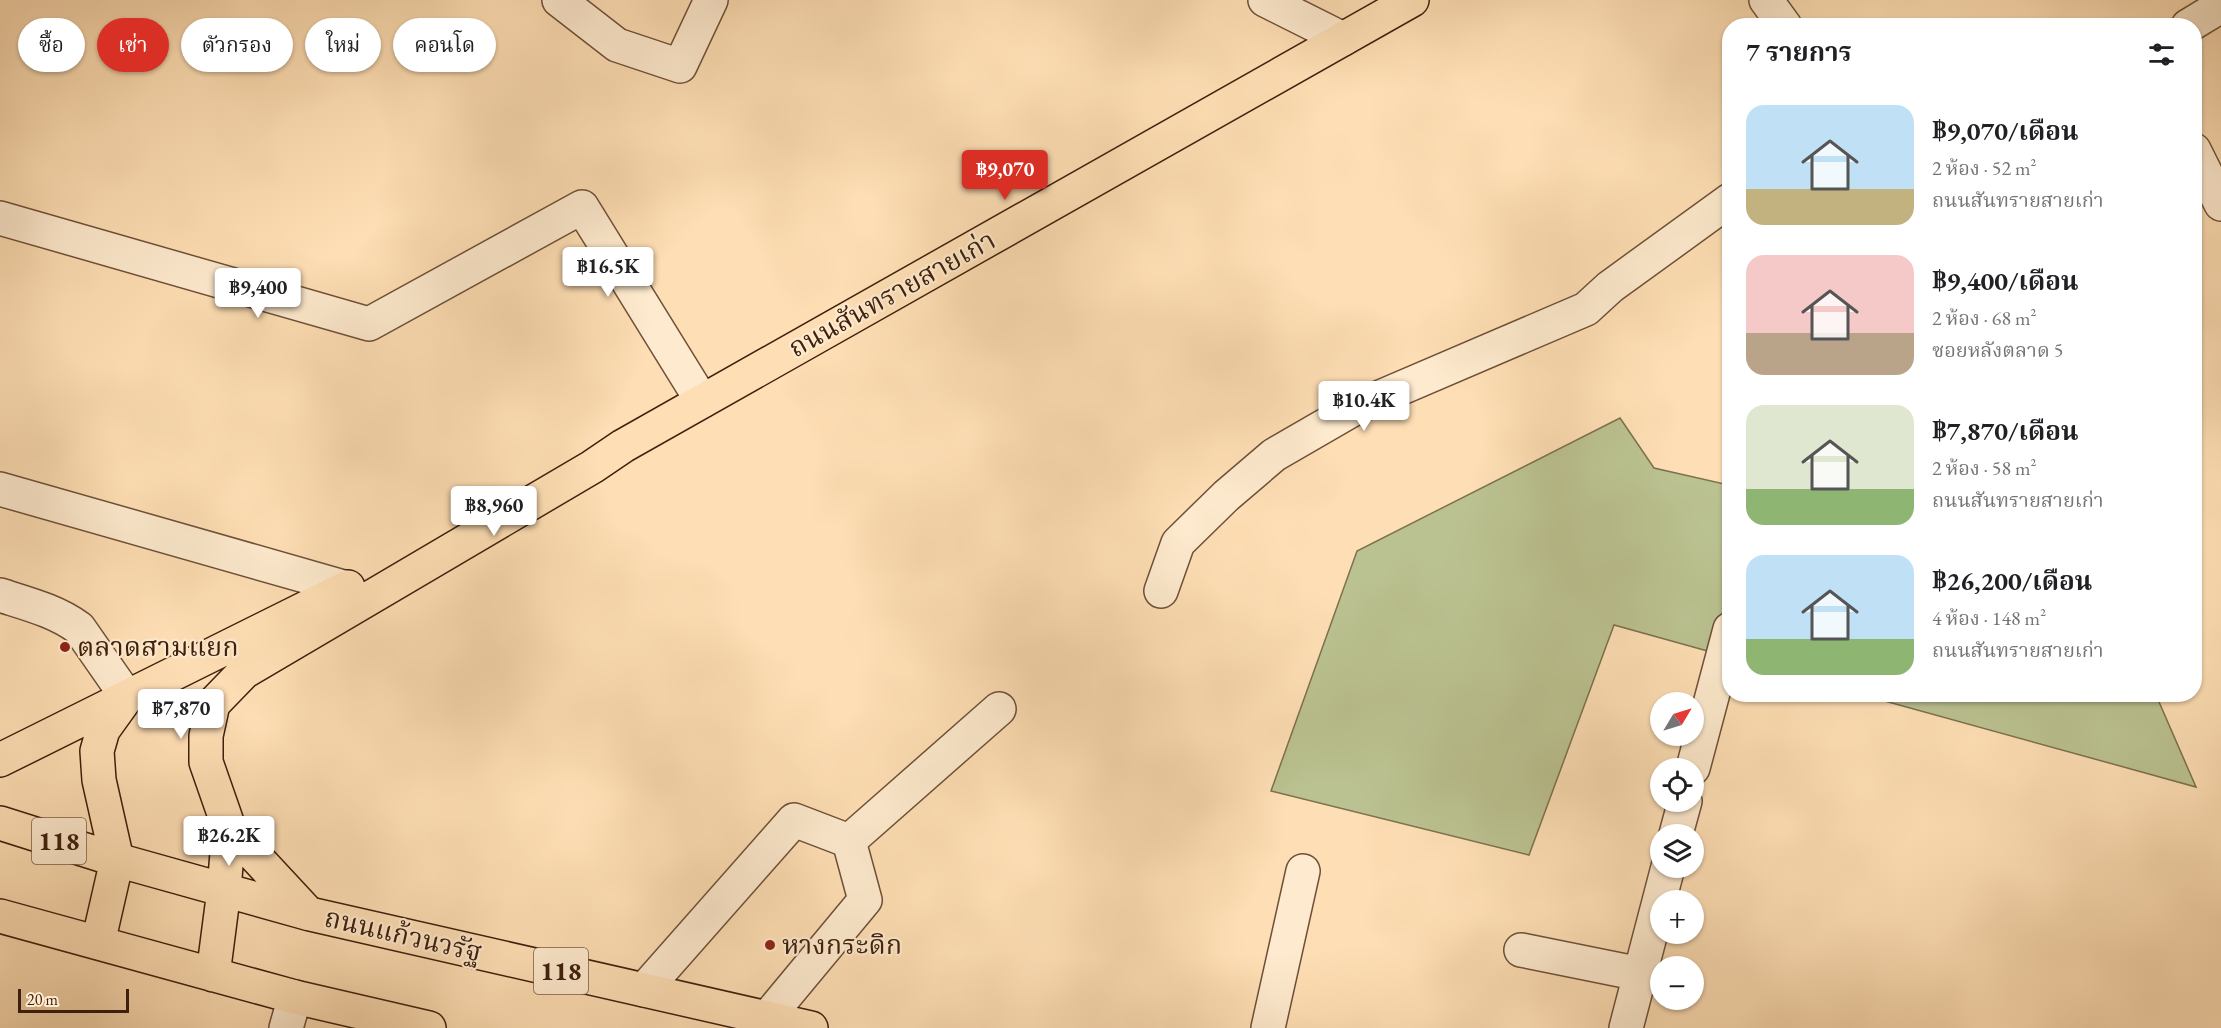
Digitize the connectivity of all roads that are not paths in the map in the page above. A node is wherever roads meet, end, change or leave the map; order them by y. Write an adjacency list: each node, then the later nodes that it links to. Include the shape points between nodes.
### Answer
1 (559, 0): 2 (street, via 617,45 680,66)
2 (711, 0)
3 (1264, 0): 9 (street)
4 (1412, 0): 9 (main road, ถนนสันทรายสายเก่า)
5 (1766, 0): 7 (street)
6 (2221, 6): 8 (street)
7 (1779, 18)
8 (2201, 18)
9 (1343, 39): 14 (main road, ถนนสันทรายสายเก่า)
10 (2202, 166): 11 (street)
11 (2221, 204)
12 (1722, 206): 18 (street, via 1610,287 1586,309 1357,407 1274,455 1178,543)
13 (0, 218): 14 (street, via 369,324 582,207)
14 (702, 401): 15 (main road, ถนนสันทรายสายเก่า)
15 (623, 446): 17 (main road, ถนนสันทรายสายเก่า, via 588,457); 26 (main road, ถนนสันทรายสายเก่า, via 244,672 213,704 206,736 206,762)
16 (0, 489): 17 (street)
17 (347, 588): 21 (main road, ถนนสันทรายสายเก่า)
18 (1161, 591)
19 (0, 595): 21 (street, via 47,610 79,628)
20 (1722, 659): 23 (street)
21 (128, 697): 24 (main road); 28 (main road, ถนนสันทรายสายเก่า, via 103,730 97,751 99,780)
22 (999, 709): 27 (street)
23 (1696, 758)
24 (0, 760)
25 (0, 823): 28 (main road, ถนนแก้วนวรัฐ / 118)
26 (229, 828): 31 (main road, ถนนสันทรายสายเก่า); 32 (main road)
27 (849, 841): 38 (street, via 794,820); 40 (street, via 865,900)
28 (117, 860): 31 (main road, ถนนแก้วนวรัฐ / 118); 34 (main road)
29 (1303, 871): 44 (street)
30 (1665, 878): 36 (street)
31 (224, 890): 32 (main road, ถนนแก้วนวรัฐ / 118); 37 (main road, ถนนสันทรายสายเก่า)
32 (310, 914): 38 (main road, ถนนแก้วนวรัฐ / 118)
33 (0, 915): 34 (main road)
34 (98, 943): 37 (main road)
35 (1521, 950): 36 (street)
36 (1640, 974): 45 (street)
37 (213, 975): 39 (main road)
38 (644, 990): 40 (main road, ถนนแก้วนวรัฐ / 118)
39 (295, 997): 41 (street); 42 (main road)
40 (767, 1018): 43 (main road, ถนนแก้วนวรัฐ / 118)
41 (286, 1028)
42 (429, 1028)
43 (812, 1028)
44 (1268, 1028)
45 (1626, 1028)

